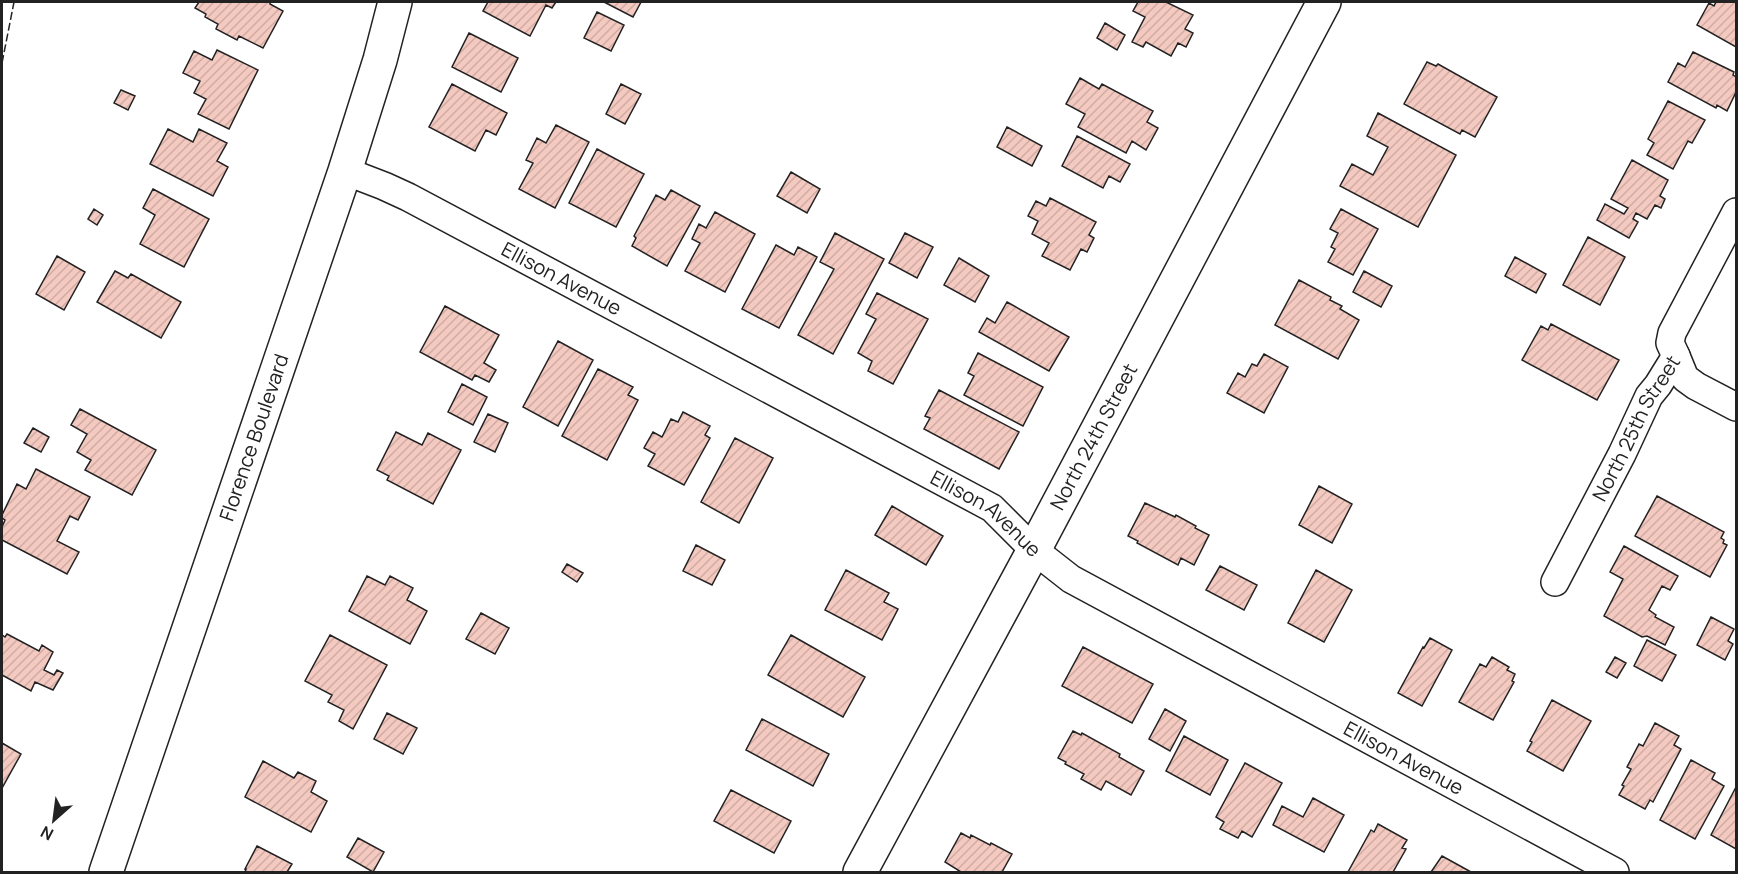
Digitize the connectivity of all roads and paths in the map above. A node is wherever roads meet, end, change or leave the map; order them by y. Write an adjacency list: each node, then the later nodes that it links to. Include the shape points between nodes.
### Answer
1 (395, 2): 3 (street, Florence Boulevard)
2 (1324, 2): 7 (street, North 24th Street)
3 (345, 171): 7 (street, Ellison Avenue, via 408,197 992,508); 9 (street, Florence Boulevard)
4 (1737, 212): 5 (street, North 25th Street, via 1672,333)
5 (1676, 356): 6 (street, via 1685,378); 8 (street, North 25th Street, via 1649,396)
6 (1737, 407)
7 (1034, 549): 10 (street, North 24th Street); 11 (street, Ellison Avenue, via 1071,579)
8 (1555, 582)
9 (106, 873)
10 (860, 873)
11 (1615, 873)

